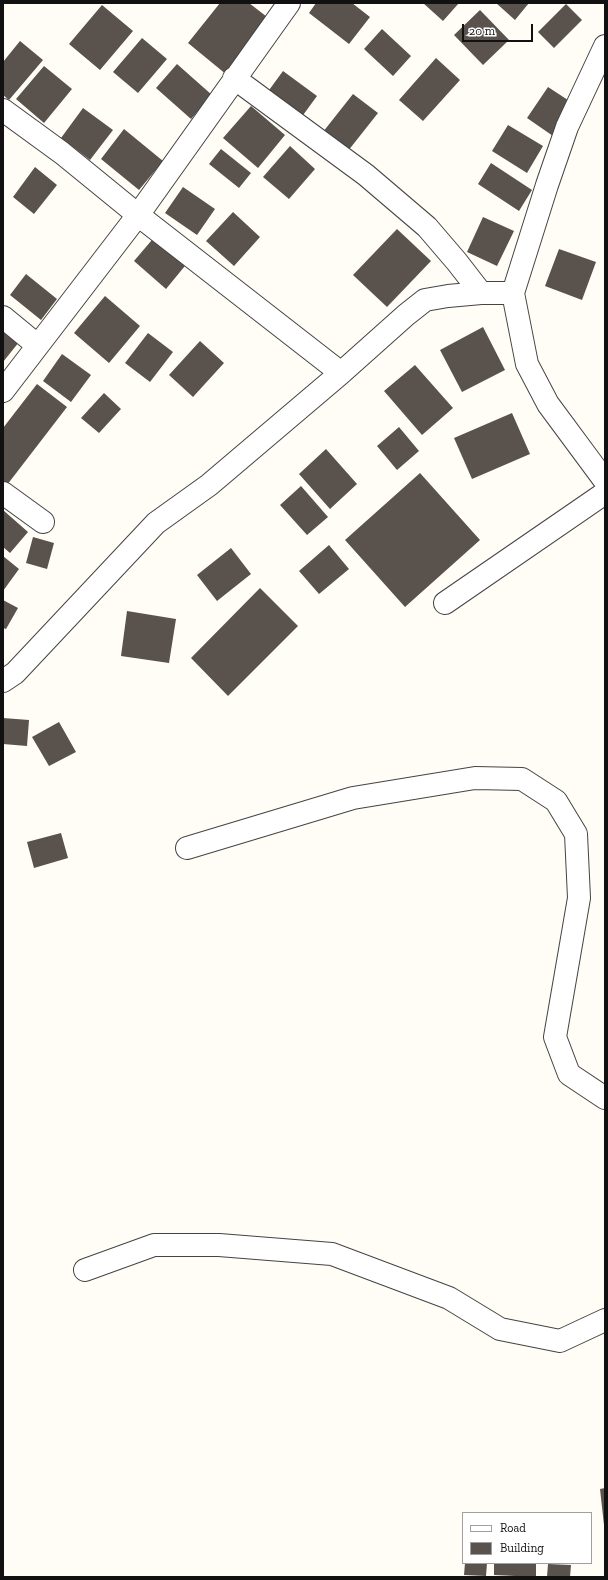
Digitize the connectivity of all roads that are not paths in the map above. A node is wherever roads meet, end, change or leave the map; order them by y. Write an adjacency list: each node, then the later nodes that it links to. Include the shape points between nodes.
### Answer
1 (289, 3): 3 (street)
2 (605, 46): 7 (street, via 567,127)
3 (234, 78): 5 (street); 6 (street, via 366,174 427,227)
4 (3, 110): 5 (street, via 62,153)
5 (138, 215): 9 (street); 10 (street)
6 (481, 293): 7 (street); 10 (street, via 425,300)
7 (513, 293): 12 (street, via 527,364 548,404)
8 (3, 317): 9 (street)
9 (38, 345): 11 (street)
10 (341, 373): 17 (street, via 209,485 156,523 15,673)
11 (3, 391)
12 (605, 481)
13 (3, 493): 15 (street)
14 (605, 493): 16 (street)
15 (43, 522)
16 (445, 603)
17 (3, 681)
18 (187, 848): 19 (street, via 354,798 475,778 522,779 556,801 576,834 579,898 555,1037 569,1074)
19 (605, 1098)
20 (85, 1270): 21 (street, via 154,1244 219,1245 332,1254 449,1298 500,1329 560,1342)
21 (605, 1320)

